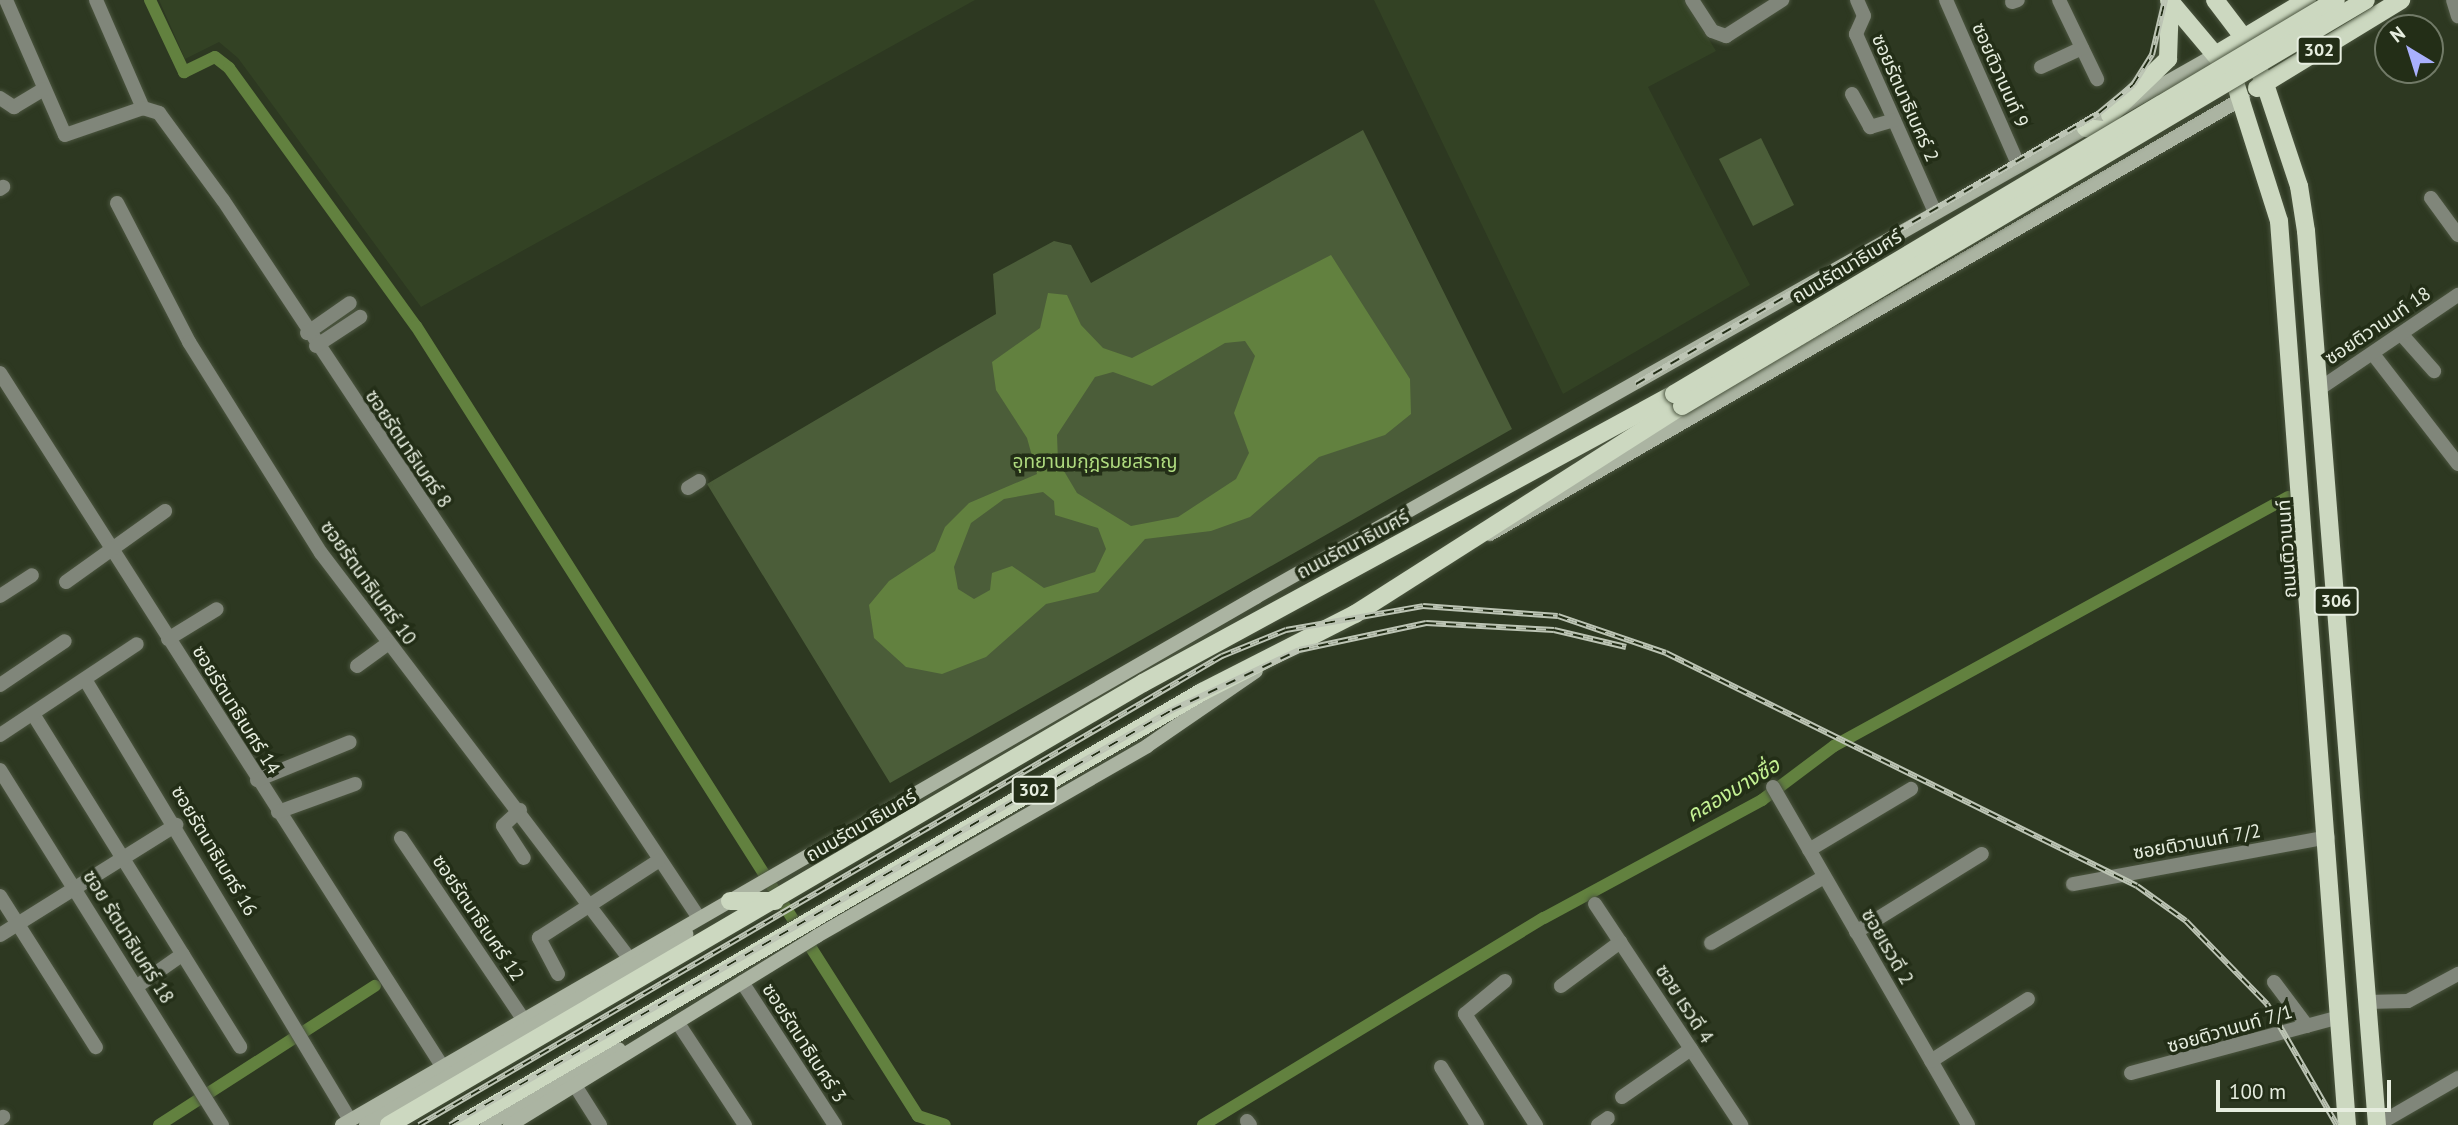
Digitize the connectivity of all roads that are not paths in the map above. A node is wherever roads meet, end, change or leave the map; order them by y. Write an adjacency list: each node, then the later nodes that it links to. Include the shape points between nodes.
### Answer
1 (6, 0): 23 (street)
2 (96, 0): 27 (street)
3 (1692, 0): 4 (street, via 1712,31 1726,36)
4 (1783, 0)
5 (1857, 0): 29 (street, ซอยรัตนาธิเบศร์ 2, via 1864,16 1856,34)
6 (1946, 0): 31 (street, ซอยติวานนท์ 9)
7 (2059, 0): 17 (street)
8 (2215, 0): 16 (main road, 306)
9 (2308, 0): 16 (main road, 302)
10 (2336, 0): 47 (main road, ถนนรัตนาธิเบศร์, bridge)
11 (2401, 0): 14 (main road, 302)
12 (2453, 0): 15 (street)
13 (2169, 1): 19 (main road, ถนนติวานนท์ / 306); 28 (main road, via 2173,30 2165,65)
14 (2370, 8): 18 (main road, via 2337,15); 22 (main road, 302); 47 (main road, ถนนรัตนาธิเบศร์, bridge)
15 (2458, 16)
16 (2244, 38): 18 (main road, 306); 19 (main road, ถนนรัตนาธิเบศร์ / 302)
17 (2082, 48): 20 (street); 21 (street)
18 (2253, 55): 19 (main road); 22 (main road, 306)
19 (2224, 63): 22 (main road); 26 (main road, ถนนติวานนท์ / 306); 28 (main road, ถนนรัตนาธิเบศร์ / 302); 30 (main road, via 2133,130)
20 (2041, 67)
21 (2097, 79)
22 (2263, 79): 26 (main road, ถนนรัตนาธิเบศร์ / 302); 46 (main road, 306, via 2299,186)
23 (44, 89): 25 (street, via 14,107); 27 (street, via 65,135)
24 (1852, 94): 29 (street, via 1870,127)
25 (0, 97)
26 (2243, 98): 35 (main road, ถนนรัตนาธิเบศร์ / 302); 75 (main road, ถนนติวานนท์ / 306, via 2280,221)
27 (143, 108): 40 (street, ซอยรัตนาธิเบศร์ 8, via 159,113 175,134)
28 (2110, 115): 30 (main road, ถนนรัตนาธิเบศร์ / 302)
29 (1894, 120): 34 (street, ซอยรัตนาธิเบศร์ 2)
30 (2086, 128): 31 (main road, ถนนรัตนาธิเบศร์ / 302)
31 (2020, 165): 34 (main road, ถนนรัตนาธิเบศร์ / 302); 35 (main road, via 2042,162 2059,172 2063,191)
32 (2431, 198): 36 (street)
33 (117, 203): 59 (street, ซอยรัตนาธิเบศร์ 10, via 189,342 321,553)
34 (1935, 212): 87 (main road, ถนนรัตนาธิเบศร์ / 302)
35 (2049, 214): 50 (main road, ถนนรัตนาธิเบศร์ / 302, via 1508,527)
36 (2458, 235)
37 (2458, 295): 41 (street, ซอยติวานนท์ 18)
38 (350, 303): 40 (street)
39 (360, 317): 42 (street)
40 (307, 333): 42 (street, ซอยรัตนาธิเบศร์ 8)
41 (2403, 336): 43 (street, ซอยติวานนท์ 18); 44 (street)
42 (316, 346): 81 (street, ซอยรัตนาธิเบศร์ 8)
43 (2373, 354): 46 (street, ซอยติวานนท์ 18); 48 (street)
44 (2434, 371)
45 (0, 373): 51 (street, ซอยรัตนาธิเบศร์ 14)
46 (2319, 389): 107 (main road, 306)
47 (1678, 400): 50 (main road, ถนนรัตนาธิเบศร์); 86 (main road, ถนนรัตนาธิเบศร์ / 302, via 1430,527 1143,683)
48 (2458, 464)
49 (165, 511): 51 (street, via 116,541)
50 (1472, 541): 60 (main road, ถนนรัตนาธิเบศร์ / 302)
51 (113, 550): 53 (street); 56 (street, ซอยรัตนาธิเบศร์ 14)
52 (32, 575): 54 (street)
53 (66, 582)
54 (0, 596)
55 (217, 609): 56 (street)
56 (168, 639): 68 (street, ซอยรัตนาธิเบศร์ 14)
57 (65, 641): 63 (street)
58 (137, 644): 62 (street)
59 (387, 644): 61 (street); 72 (street, ซอยรัตนาธิเบศร์ 10)
60 (1267, 664): 101 (main road, ถนนรัตนาธิเบศร์ / 302, via 994,838); 126 (main road, ถนนรัตนาธิเบศร์ / 302, via 1202,692)
61 (357, 666)
62 (86, 681): 64 (street); 74 (street, ซอยรัตนาธิเบศร์ 16)
63 (0, 685)
64 (33, 714): 65 (street); 79 (street)
65 (0, 735)
66 (350, 742): 68 (street)
67 (0, 771): 84 (street, ซอย รัตนาธิเบศร์ 18)
68 (257, 780): 73 (street, ซอยรัตนาธิเบศร์ 14)
69 (355, 784): 73 (street)
70 (1773, 787): 77 (street, ซอยเรวดี 2)
71 (1911, 789): 77 (street)
72 (520, 810): 80 (street, via 503,826); 88 (street, ซอยรัตนาธิเบศร์ 10)
73 (278, 812): 116 (street, ซอยรัตนาธิเบศร์ 14)
74 (176, 825): 79 (street); 122 (street, ซอยรัตนาธิเบศร์ 16, via 288,1010 301,1044)
75 (2328, 837): 83 (street, ซอยติวานนท์ 7/2); 108 (main road, ถนนติวานนท์ / 306)
76 (401, 838): 109 (street, ซอยรัตนาธิเบศร์ 12)
77 (1809, 850): 82 (street, ซอยเรวดี 2)
78 (1982, 854): 92 (street)
79 (125, 856): 84 (street); 96 (street)
80 (524, 858)
81 (658, 861): 88 (street); 90 (street, ซอยรัตนาธิเบศร์ 8)
82 (1824, 877): 92 (street, ซอยเรวดี 2); 95 (street)
83 (2073, 884)
84 (75, 887): 91 (street); 104 (street, ซอย รัตนาธิเบศร์ 18)
85 (0, 896): 91 (street)
86 (779, 899): 87 (main road); 125 (main road, ถนนรัตนาธิเบศร์ / 302)
87 (730, 901): 90 (main road, ถนนรัตนาธิเบศร์)
88 (589, 903): 97 (street, ซอยรัตนาธิเบศร์ 10); 98 (street, via 538,940)
89 (1595, 904): 94 (street, ซอย เรวดี 4)
90 (703, 916): 97 (main road, ถนนรัตนาธิเบศร์); 124 (main road, via 658,954)
91 (17, 924): 93 (street); 112 (street)
92 (1856, 932): 115 (street, ซอยเรวดี 2)
93 (0, 935)
94 (1620, 942): 103 (street); 114 (street, ซอย เรวดี 4)
95 (1711, 943)
96 (183, 954): 104 (street); 113 (street)
97 (629, 958): 109 (main road, ถนนรัตนาธิเบศร์)
98 (558, 974)
99 (2458, 974): 107 (street, via 2408,1001)
100 (1505, 981): 133 (street, via 1465,1014)
101 (742, 982): 106 (main road, ถนนรัตนาธิเบศร์ / 302); 131 (street, ซอยรัตนาธิเบศร์ 3)
102 (2274, 982): 111 (street)
103 (1562, 986)
104 (136, 987): 123 (street, ซอย รัตนาธิเบศร์ 18)
105 (2028, 999): 115 (street)
106 (715, 1000): 110 (main road, ถนนรัตนาธิเบศร์ / 302); 127 (main road)
107 (2367, 1002): 137 (main road, 306)
108 (2340, 1017): 111 (street, ซอยติวานนท์ 7/1); 136 (main road, ถนนติวานนท์ / 306)
109 (523, 1019): 116 (main road, ถนนรัตนาธิเบศร์)
110 (678, 1023): 120 (main road, ถนนรัตนาธิเบศร์ / 302); 130 (street)
111 (2307, 1026): 118 (street, ซอยติวานนท์ 7/1)
112 (96, 1047)
113 (240, 1047)
114 (1691, 1049): 121 (street); 134 (street, ซอย เรวดี 4)
115 (1931, 1061): 135 (street, ซอยเรวดี 2)
116 (442, 1066): 122 (main road, ถนนรัตนาธิเบศร์)
117 (1441, 1067): 132 (street)
118 (2131, 1073)
119 (2458, 1078): 137 (street)
120 (576, 1087): 128 (main road, ถนนรัตนาธิเบศร์ / 302); 129 (street)
121 (1622, 1097)
122 (346, 1123)
123 (222, 1125)
124 (366, 1125)
125 (389, 1125)
126 (460, 1125)
127 (487, 1125)
128 (510, 1125)
129 (600, 1125)
130 (745, 1125)
131 (835, 1125)
132 (1477, 1125)
133 (1536, 1125)
134 (1741, 1125)
135 (1967, 1125)
136 (2347, 1125)
137 (2377, 1125)

